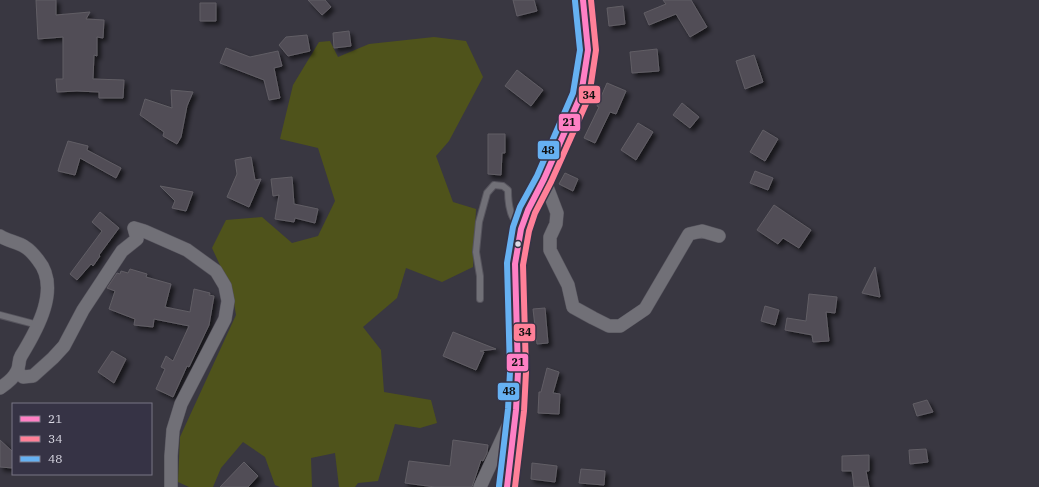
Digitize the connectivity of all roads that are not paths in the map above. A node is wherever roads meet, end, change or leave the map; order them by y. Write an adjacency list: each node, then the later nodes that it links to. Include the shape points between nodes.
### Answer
1 (583, 0): 2 (main road, via 588,50 581,95)
2 (544, 179): 3 (main road); 5 (street, via 557,213 556,224 550,237 550,250 568,284 574,307 609,326 620,326 645,309 689,234 702,231)
3 (521, 229): 6 (lane, via 513,220 508,190 503,186 494,185 487,193 479,222 476,252); 11 (main road, via 515,264 518,372)
4 (0, 236): 8 (street, via 25,247 39,261 48,281 47,297)
5 (720, 236)
6 (480, 299)
7 (0, 314): 8 (lane)
8 (38, 325): 9 (street, via 20,359)
9 (17, 371): 10 (street); 12 (street, via 23,377 33,376 64,346 83,310 122,251 137,239 134,228 187,250 216,271 225,286 228,301 225,319 181,404 173,430)
10 (0, 388)
11 (516, 410): 13 (street); 14 (main road)
12 (171, 487)
13 (480, 487)
14 (506, 487)

